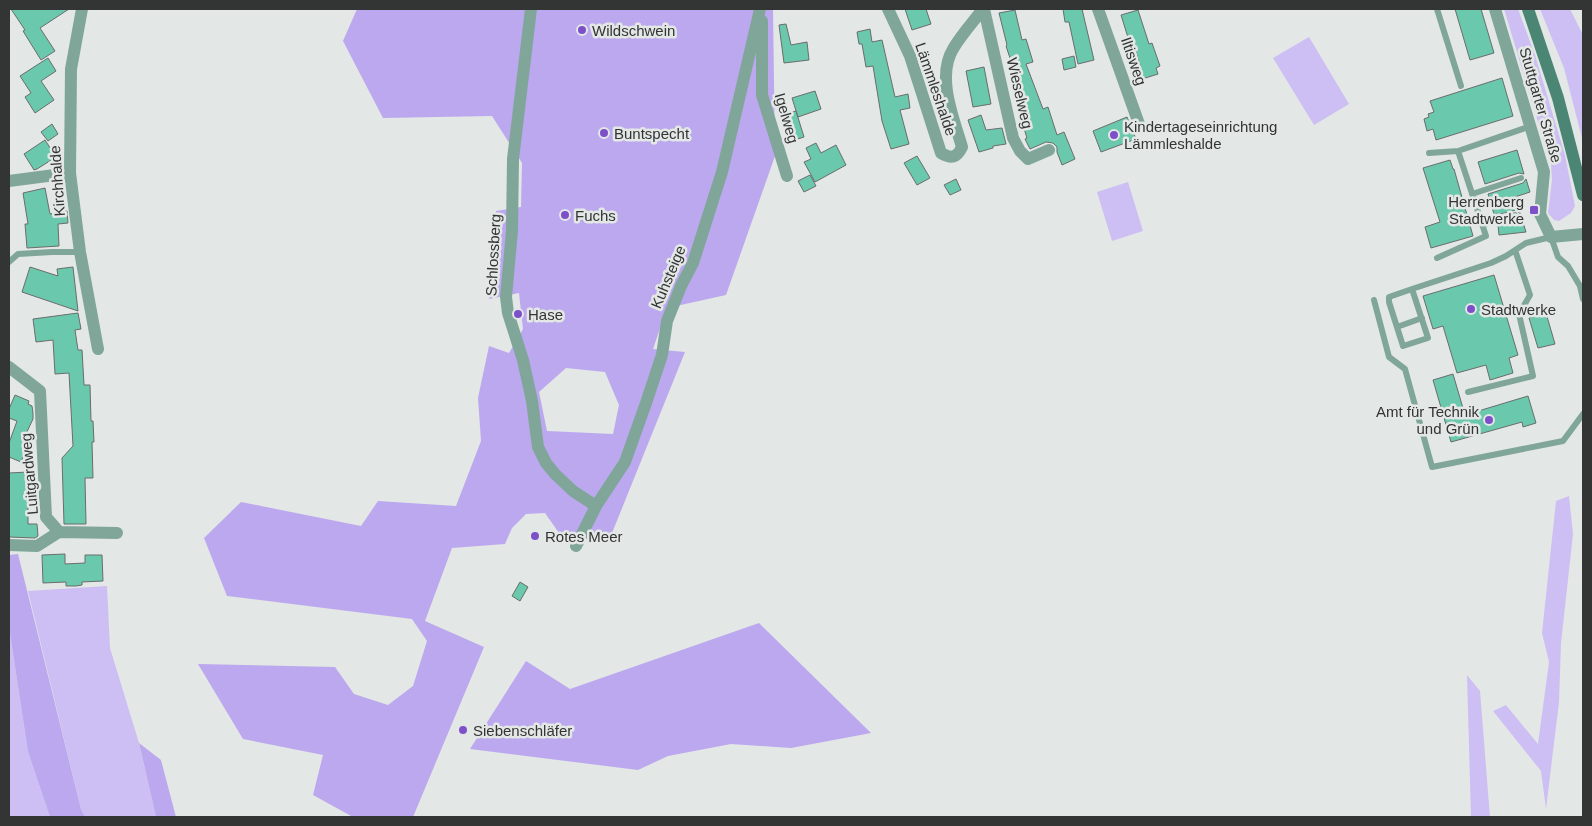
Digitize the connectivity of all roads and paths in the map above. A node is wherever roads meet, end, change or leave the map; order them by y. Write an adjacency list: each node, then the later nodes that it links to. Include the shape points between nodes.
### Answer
1 (82, 9): 16 (street, Kirchhalde, via 71,69)
2 (531, 9): 39 (street, Schlossberg, via 513,159 512,231 506,297 508,313 523,360 538,447 555,474)
3 (761, 9): 17 (street, Igelweg, via 762,95); 39 (street, Kuhsteige, via 722,172 700,243 667,321 662,355 625,462)
4 (888, 9): 5 (street, Lämmleshalde, via 910,55 941,154 955,157 962,147 947,97 947,70 952,51)
5 (984, 9): 13 (street, Wieselweg, via 1016,145 1028,158)
6 (1098, 9): 11 (street, Iltisweg)
7 (1437, 9): 10 (lane)
8 (1495, 9): 12 (street, Stuttgarter Straße)
9 (1528, 9): 21 (main road, via 1558,98)
10 (1461, 86)
11 (1139, 124)
12 (1531, 126): 14 (lane); 25 (street, Stuttgarter Straße, via 1544,172 1540,214)
13 (1050, 150)
14 (1458, 151): 15 (lane); 20 (lane)
15 (1429, 153)
16 (70, 173): 19 (street); 27 (street, Kirchhalde)
17 (788, 176)
18 (1521, 178): 20 (lane)
19 (9, 181)
20 (1472, 194): 23 (lane)
21 (1583, 195)
22 (1515, 215): 23 (lane)
23 (1482, 225): 28 (lane, via 1486,236)
24 (1583, 234): 25 (street)
25 (1551, 237): 26 (lane, via 1526,242); 31 (lane, via 1558,257 1568,266 1580,286)
26 (1514, 250): 30 (lane, via 1491,263); 37 (lane, via 1530,295 1519,314 1533,376)
27 (80, 252): 29 (lane, via 18,254); 35 (street, Kirchhalde)
28 (1437, 258)
29 (9, 262)
30 (1412, 289): 33 (lane); 34 (lane, via 1389,297)
31 (1583, 299)
32 (1374, 300): 38 (lane, via 1389,357 1405,369 1432,468 1563,441)
33 (1422, 318): 34 (lane); 34 (lane, via 1428,338 1403,346)
34 (1397, 326)
35 (98, 349)
36 (9, 367): 40 (street, Luitgardweg, via 40,391 46,517)
37 (1468, 392)
38 (1583, 414)
39 (596, 506): 43 (street, Kuhsteige)
40 (59, 532): 41 (street); 42 (street, via 37,546)
41 (117, 533)
42 (9, 545)
43 (576, 546)

